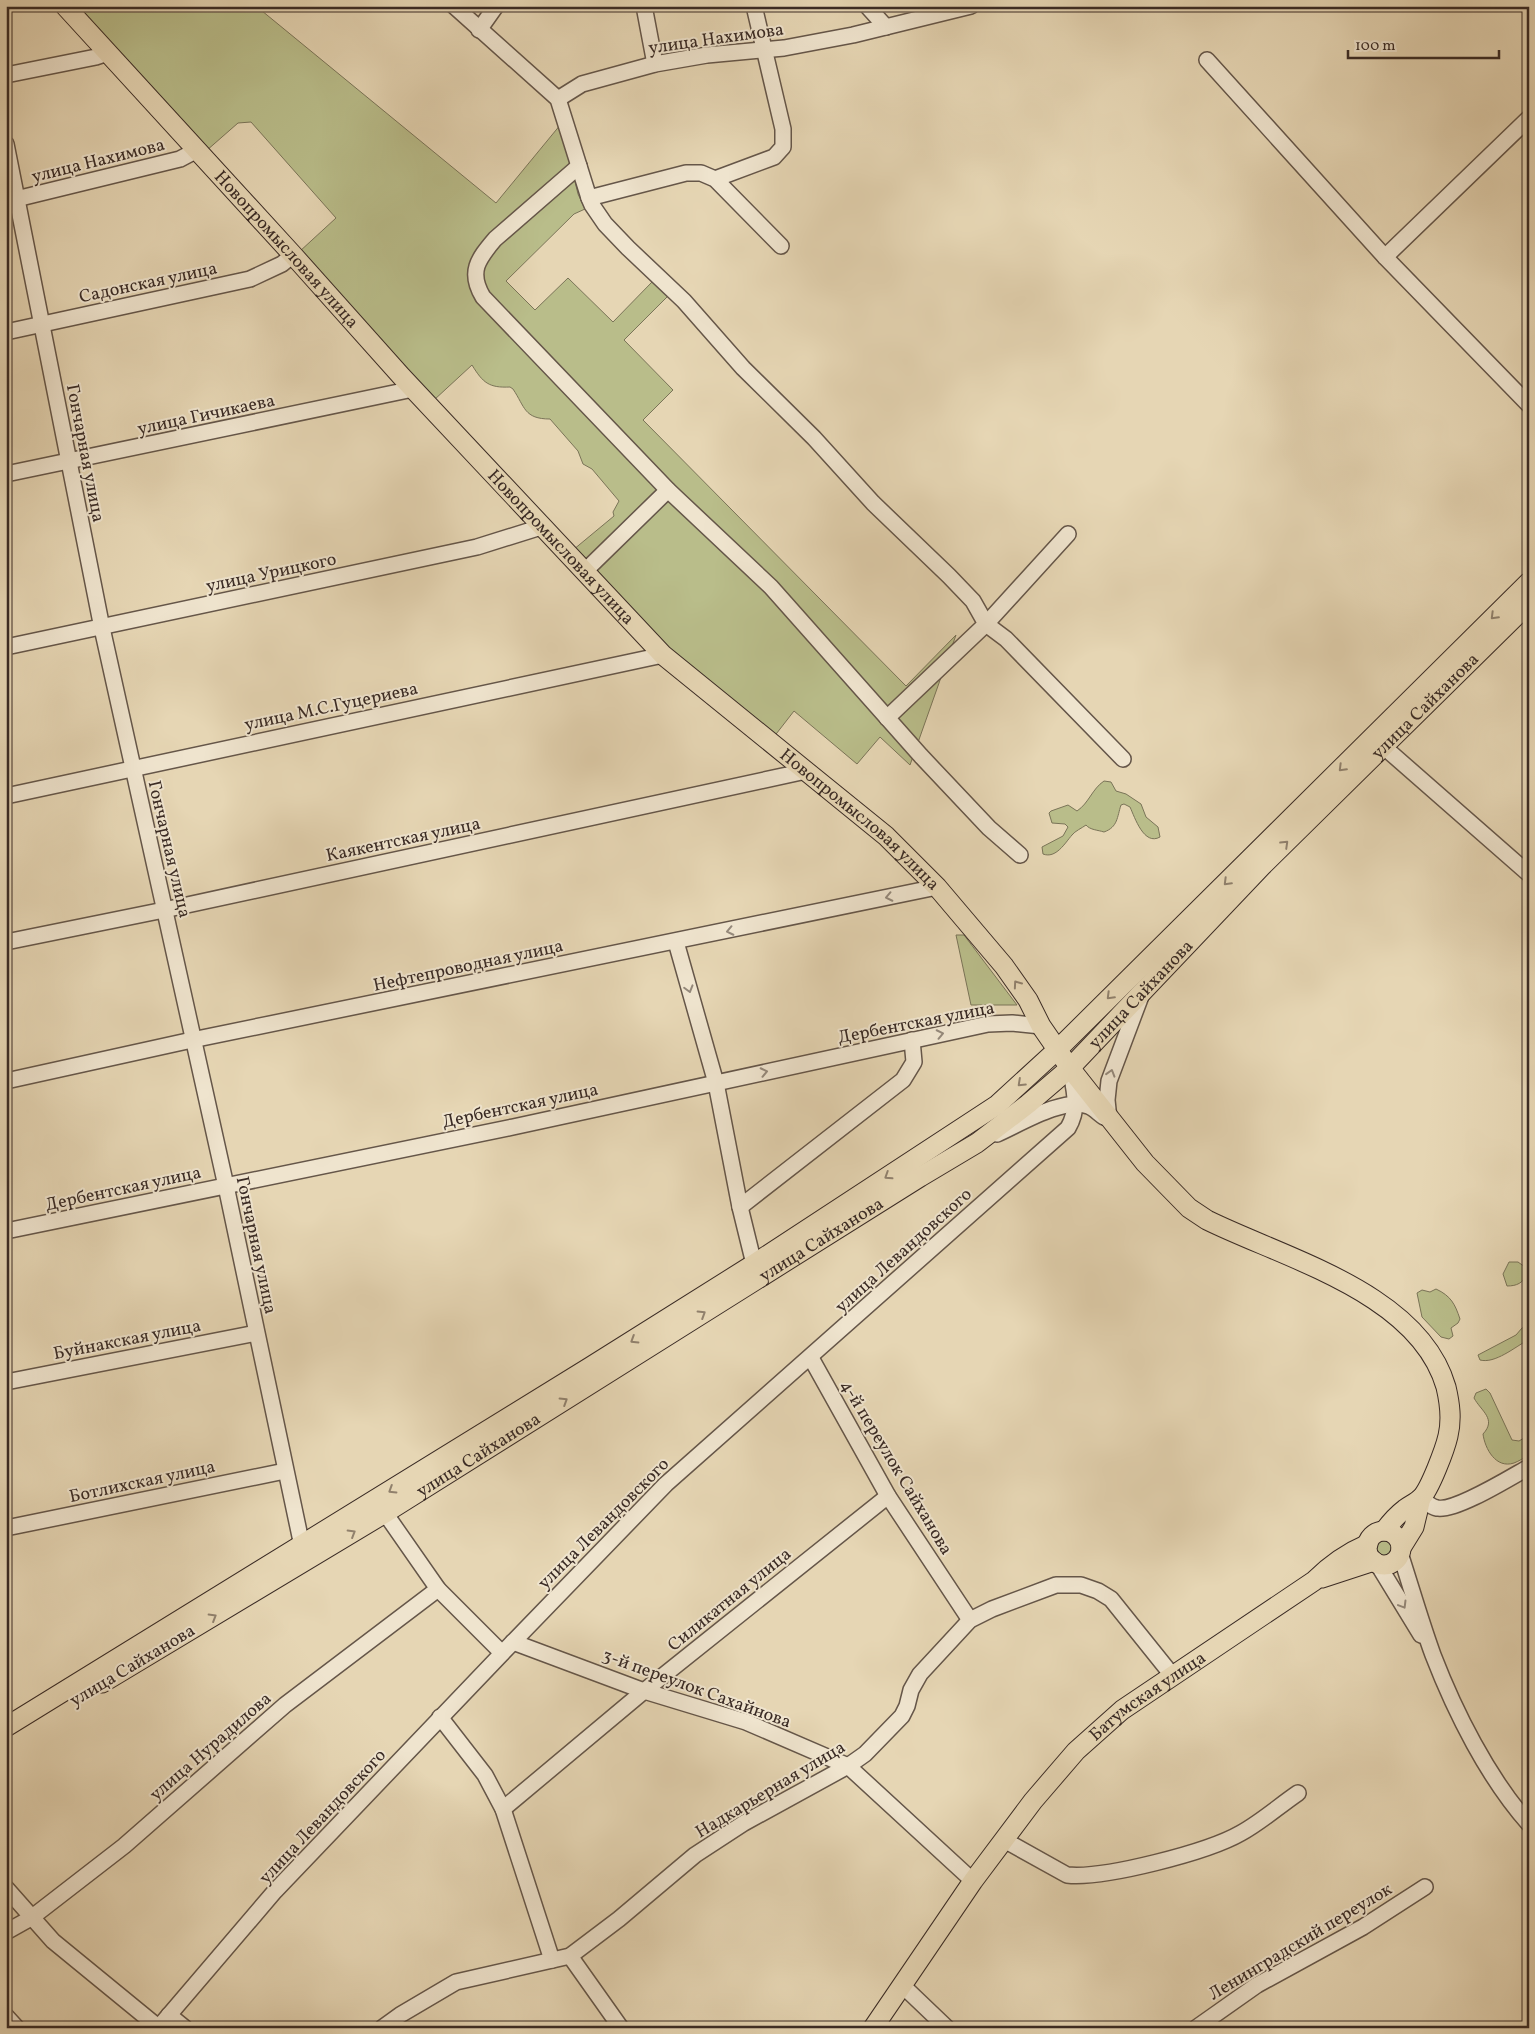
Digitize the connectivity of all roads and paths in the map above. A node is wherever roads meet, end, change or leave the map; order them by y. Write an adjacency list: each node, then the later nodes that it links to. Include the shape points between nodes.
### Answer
1 (66, 6): 11 (main road, Новопромысловая улица)
2 (454, 6): 9 (street)
3 (496, 6): 9 (street)
4 (644, 6): 13 (street)
5 (754, 6): 10 (street)
6 (867, 6): 8 (street)
7 (971, 6): 8 (street, улица Нахимова)
8 (886, 27): 10 (street, улица Нахимова)
9 (478, 30): 15 (street)
10 (763, 51): 13 (street, улица Нахимова, via 707,55); 20 (street, via 783,147 774,156)
11 (108, 53): 14 (street); 18 (main road, Новопромысловая улица)
12 (1207, 60): 25 (street)
13 (655, 64): 15 (street, улица Нахимова, via 582,84)
14 (6, 75)
15 (558, 99): 19 (street)
16 (1529, 118): 25 (street)
17 (6, 144): 22 (street, Гончарная улица)
18 (197, 150): 22 (street, улица Нахимова, via 180,159); 24 (main road, Новопромысловая улица)
19 (579, 166): 21 (street); 32 (street, via 495,239 476,268 476,283 487,303)
20 (715, 179): 21 (street, via 701,173 686,174); 23 (street)
21 (589, 198): 38 (street, via 605,224 684,301 743,368 873,502 950,576 973,601)
22 (11, 201): 26 (street, Гончарная улица)
23 (781, 246)
24 (293, 255): 26 (street, Садонская улица, via 250,279); 28 (main road, Новопромысловая улица)
25 (1385, 257): 29 (street)
26 (41, 325): 27 (street, Садонская улица); 30 (street, Гончарная улица)
27 (6, 332)
28 (413, 389): 30 (street, улица Гичикаева); 33 (main road, Новопромысловая улица)
29 (1529, 405)
30 (69, 461): 31 (street, улица Гичикаева); 39 (street, Гончарная улица)
31 (6, 474)
32 (668, 490): 35 (street); 42 (street, via 771,587)
33 (541, 527): 35 (main road, Новопромысловая улица); 39 (street, улица Урицкого, via 477,547)
34 (1068, 534): 38 (street)
35 (584, 572): 41 (main road, Новопромысловая улица)
36 (1529, 582): 43 (main road, one-way to 43)
37 (1529, 603): 43 (main road, улица Сайханова)
38 (986, 624): 42 (street); 44 (street, via 1006,639)
39 (102, 628): 40 (street, улица Урицкого); 45 (street, Гончарная улица)
40 (6, 647)
41 (663, 655): 45 (street, улица М.С.Гуцериева); 46 (main road, Новопромысловая улица)
42 (887, 718): 48 (street, via 989,828)
43 (1378, 742): 49 (street); 54 (main road, улица Сайханова, one-way to 43); 58 (main road, улица Сайханова, one-way to 58)
44 (1123, 758)
45 (132, 767): 47 (street, улица М.С.Гуцериева); 51 (street, Гончарная улица)
46 (806, 771): 50 (main road, Новопромысловая улица, via 886,836); 51 (street, Каякентская улица)
47 (6, 796)
48 (1020, 855)
49 (1529, 874)
50 (937, 887): 53 (street, Нефтепроводная улица, one-way to 53); 55 (main road, Новопромысловая улица, one-way to 50, via 1028,1000 1004,966)
51 (164, 910): 52 (street, Каякентская улица); 56 (street, Гончарная улица)
52 (6, 942)
53 (676, 942): 56 (street, Нефтепроводная улица); 61 (street, one-way to 61)
54 (1144, 990): 59 (main road, улица Сайханова); 63 (street, one-way to 54, via 1109,1081)
55 (1041, 1026): 57 (street, Дербентская улица, one-way to 55, via 988,1024); 58 (main road, Новопромысловая улица)
56 (192, 1040): 60 (street, Нефтепроводная улица); 65 (street, Гончарная улица)
57 (912, 1040): 61 (street, Дербентская улица, one-way to 57); 66 (street, via 914,1062 903,1080)
58 (1057, 1050): 59 (main road, Новопромысловая улица); 68 (main road, улица Сайханова, one-way to 68, via 997,1105)
59 (1070, 1068): 62 (street, улица Левандовского); 63 (main road, Новопромысловая улица); 64 (main road, улица Сайханова)
60 (6, 1081)
61 (716, 1082): 65 (street, Дербентская улица); 66 (street)
62 (1076, 1104): 63 (street, via 1089,1106); 64 (street, via 1058,1106); 70 (street, улица Левандовского, via 1074,1118 1068,1128)
63 (1110, 1121): 75 (main road, Новопромысловая улица, via 1189,1208 1236,1234 1357,1288 1395,1315 1424,1344 1443,1377 1451,1413 1439,1464)
64 (977, 1143): 68 (main road, улица Сайханова)
65 (226, 1186): 67 (street, Дербентская улица); 69 (street, Гончарная улица)
66 (740, 1207): 68 (street)
67 (6, 1231)
68 (758, 1270): 76 (main road, улица Сайханова, one-way to 68); 81 (main road, улица Сайханова, one-way to 81)
69 (256, 1333): 71 (street, Буйнакская улица); 73 (street, Гончарная улица)
70 (811, 1358): 74 (street, 4-й переулок Сайханова); 86 (street, улица Левандовского, via 666,1484)
71 (6, 1382)
72 (1529, 1467): 75 (street, via 1452,1507 1438,1508)
73 (285, 1471): 77 (street, Ботлихская улица); 81 (street, Гончарная улица)
74 (888, 1496): 85 (street, 4-й переулок Сайханова); 90 (street, Силикатная улица)
75 (1421, 1498): 78 (main road, via 1404,1509); 80 (main road, via 1414,1528)
76 (385, 1512): 81 (main road, улица Сайханова, one-way to 76); 84 (street)
77 (6, 1528)
78 (1384, 1531): 79 (main road, via 1374,1534); 80 (main road, via 1394,1534)
79 (1368, 1544): 82 (main road, via 1368,1553); 83 (main road, via 1330,1565)
80 (1401, 1550): 82 (main road, via 1391,1563); 88 (street)
81 (306, 1552): 92 (main road, улица Сайханова); 93 (main road, улица Сайханова, one-way to 81)
82 (1376, 1562): 83 (main road); 88 (street, one-way to 88)
83 (1314, 1581): 89 (main road, Батумская улица)
84 (438, 1589): 87 (street); 102 (street, улица Нурадилова, via 285,1705 124,1846)
85 (970, 1620): 89 (street, Надкарьерная улица, via 1056,1585 1081,1585 1111,1599); 94 (street, Надкарьерная улица, via 920,1674 910,1690 902,1716 865,1754)
86 (513, 1642): 87 (street, улица Левандовского); 90 (street, 3-й переулок Сахайнова)
87 (502, 1653): 91 (street, улица Левандовского)
88 (1433, 1655): 97 (street, via 1477,1748 1492,1774)
89 (1172, 1675): 98 (main road, Батумская улица, via 1122,1710 1076,1751 1054,1774)
90 (644, 1690): 94 (street, 3-й переулок Сахайнова, via 746,1722); 96 (street, Силикатная улица)
91 (440, 1717): 96 (street, via 485,1775); 107 (street, улица Левандовского, via 276,1891)
92 (6, 1727)
93 (6, 1741)
94 (848, 1766): 99 (street, 3-й переулок Сахайнова); 104 (street, Надкарьерная улица, via 744,1823 695,1855)
95 (1298, 1793): 98 (street, via 1226,1840 1109,1872 1067,1875)
96 (502, 1809): 105 (street)
97 (1527, 1818)
98 (1004, 1840): 99 (main road, Батумская улица)
99 (973, 1882): 106 (main road, Батумская улица)
100 (1425, 1887): 116 (street, Ленинградский переулок, via 1364,1927 1257,1985)
101 (6, 1888): 102 (street)
102 (32, 1918): 103 (street, улица Нурадилова); 110 (street, via 53,1941)
103 (6, 1932)
104 (570, 1956): 105 (street, Надкарьерная улица); 113 (street)
105 (552, 1960): 112 (street, Надкарьерная улица, via 456,1982)
106 (902, 1985): 114 (main road, Батумская улица); 115 (street)
107 (169, 2015): 110 (street, улица Левандовского); 111 (street)
108 (6, 2016): 109 (street)
109 (17, 2028)
110 (158, 2028)
111 (185, 2028)
112 (382, 2028)
113 (621, 2028)
114 (872, 2028)
115 (947, 2028)
116 (1196, 2028)

